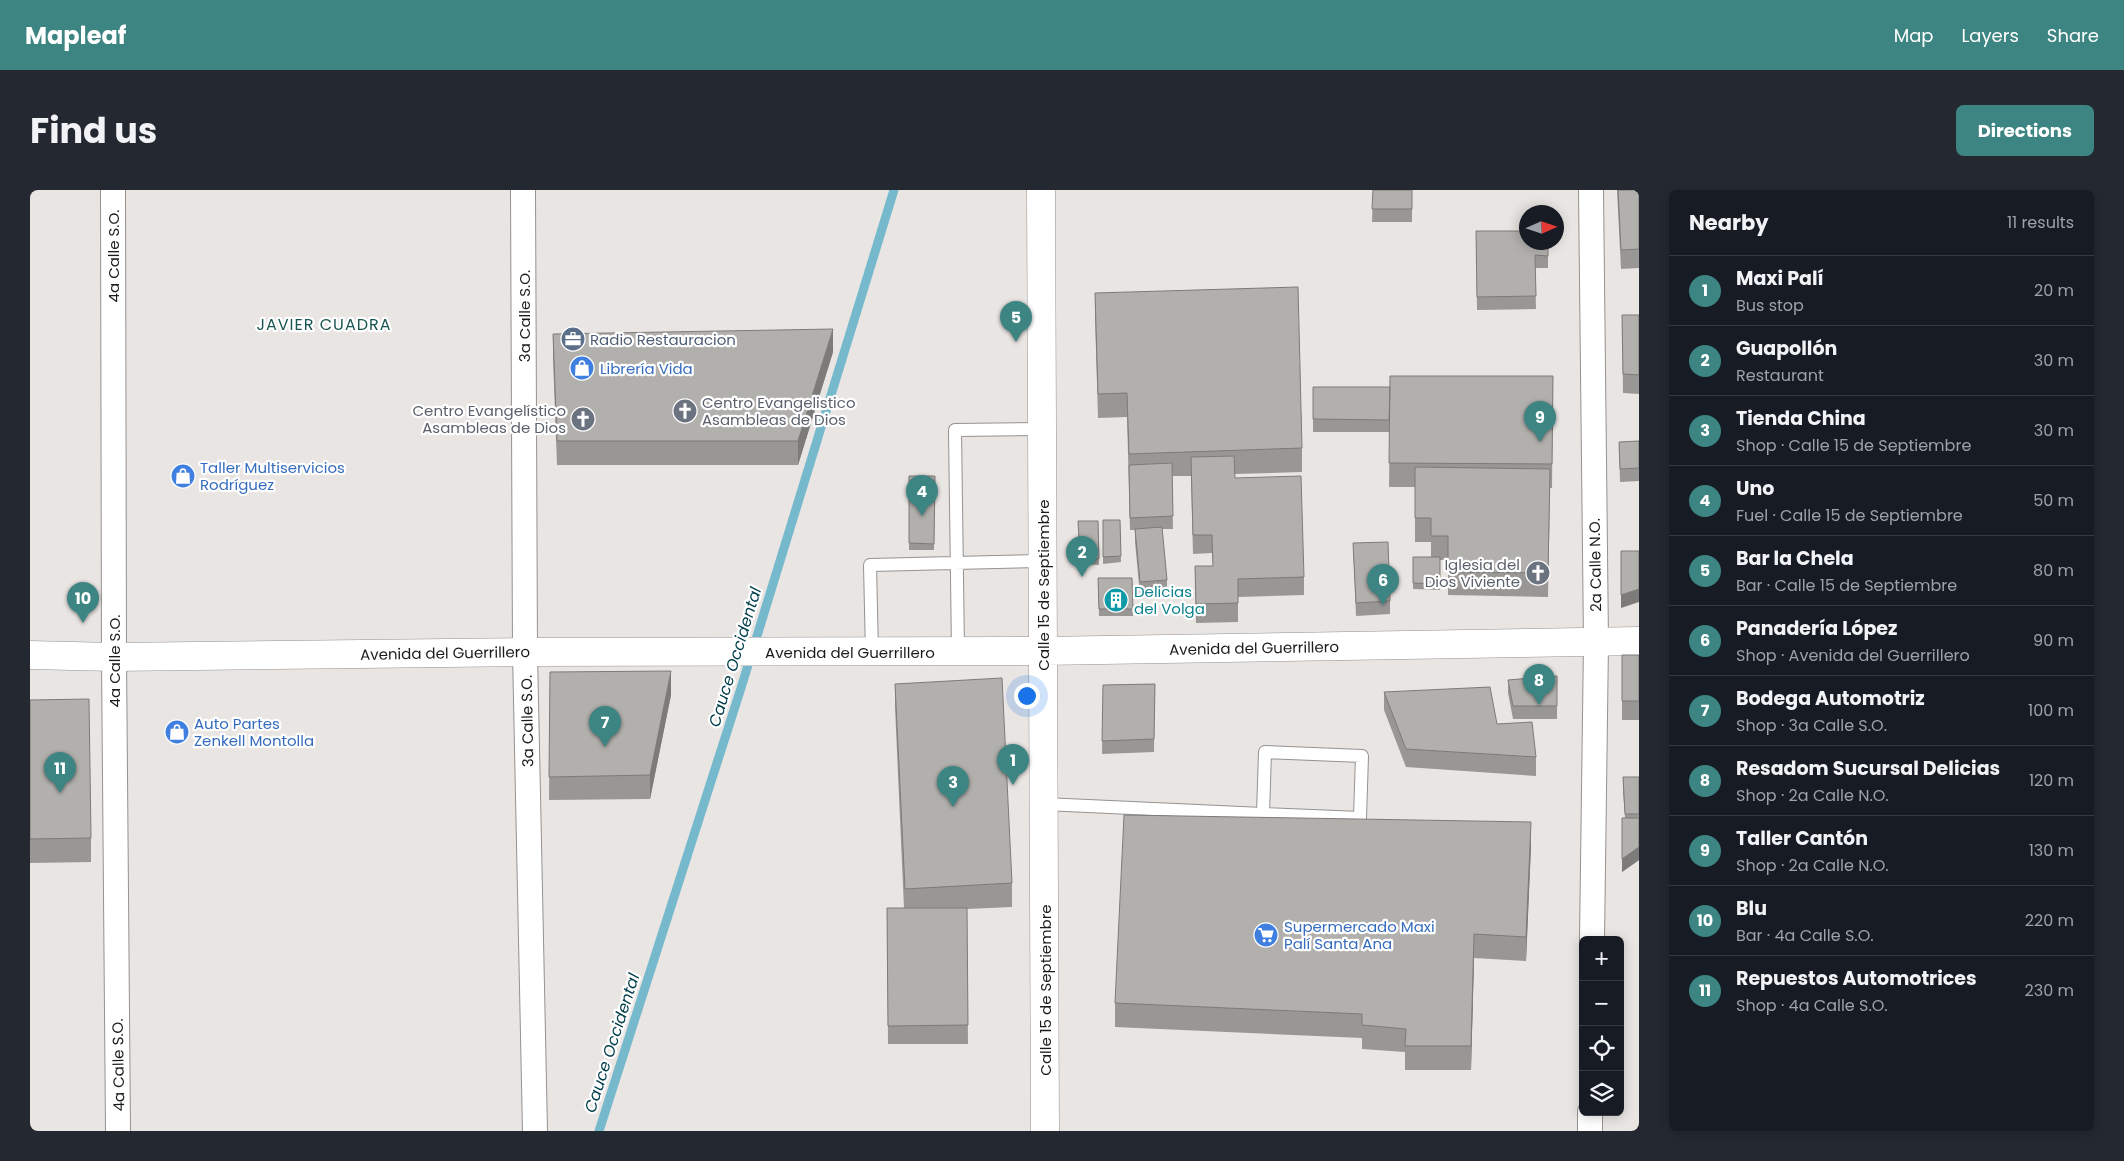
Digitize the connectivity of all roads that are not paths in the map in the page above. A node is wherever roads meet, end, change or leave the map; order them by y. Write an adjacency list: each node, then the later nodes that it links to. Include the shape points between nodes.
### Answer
1 (113, 190): 15 (street, 4a Calle S.O.)
2 (523, 190): 12 (street, 3a Calle S.O.)
3 (1041, 190): 5 (street, Calle 15 de Septiembre)
4 (1591, 190): 9 (street, 2a Calle N.O.)
5 (1042, 429): 6 (street, Calle 15 de Septiembre); 7 (lane, via 955,430)
6 (1042, 561): 7 (lane); 11 (street, Calle 15 de Septiembre)
7 (957, 562): 10 (lane); 13 (lane, via 870,565)
8 (1639, 641): 9 (street, Avenida del Guerrillero)
9 (1596, 642): 11 (street, Avenida del Guerrillero); 18 (street, 2a Calle N.O.)
10 (958, 651): 11 (street, Avenida del Guerrillero); 13 (street, Avenida del Guerrillero)
11 (1043, 651): 16 (street, Calle 15 de Septiembre)
12 (526, 652): 13 (street, Avenida del Guerrillero); 15 (street, Avenida del Guerrillero); 21 (street, 3a Calle S.O.)
13 (872, 653)
14 (30, 656): 15 (street, Avenida del Guerrillero)
15 (114, 657): 20 (street, 4a Calle S.O.)
16 (1044, 804): 17 (lane); 22 (street, Calle 15 de Septiembre)
17 (1263, 814): 17 (lane, via 1360,818 1362,756 1265,752)
18 (1592, 936)
19 (1590, 1116): 23 (street)
20 (118, 1131)
21 (535, 1131)
22 (1045, 1131)
23 (1590, 1131)

